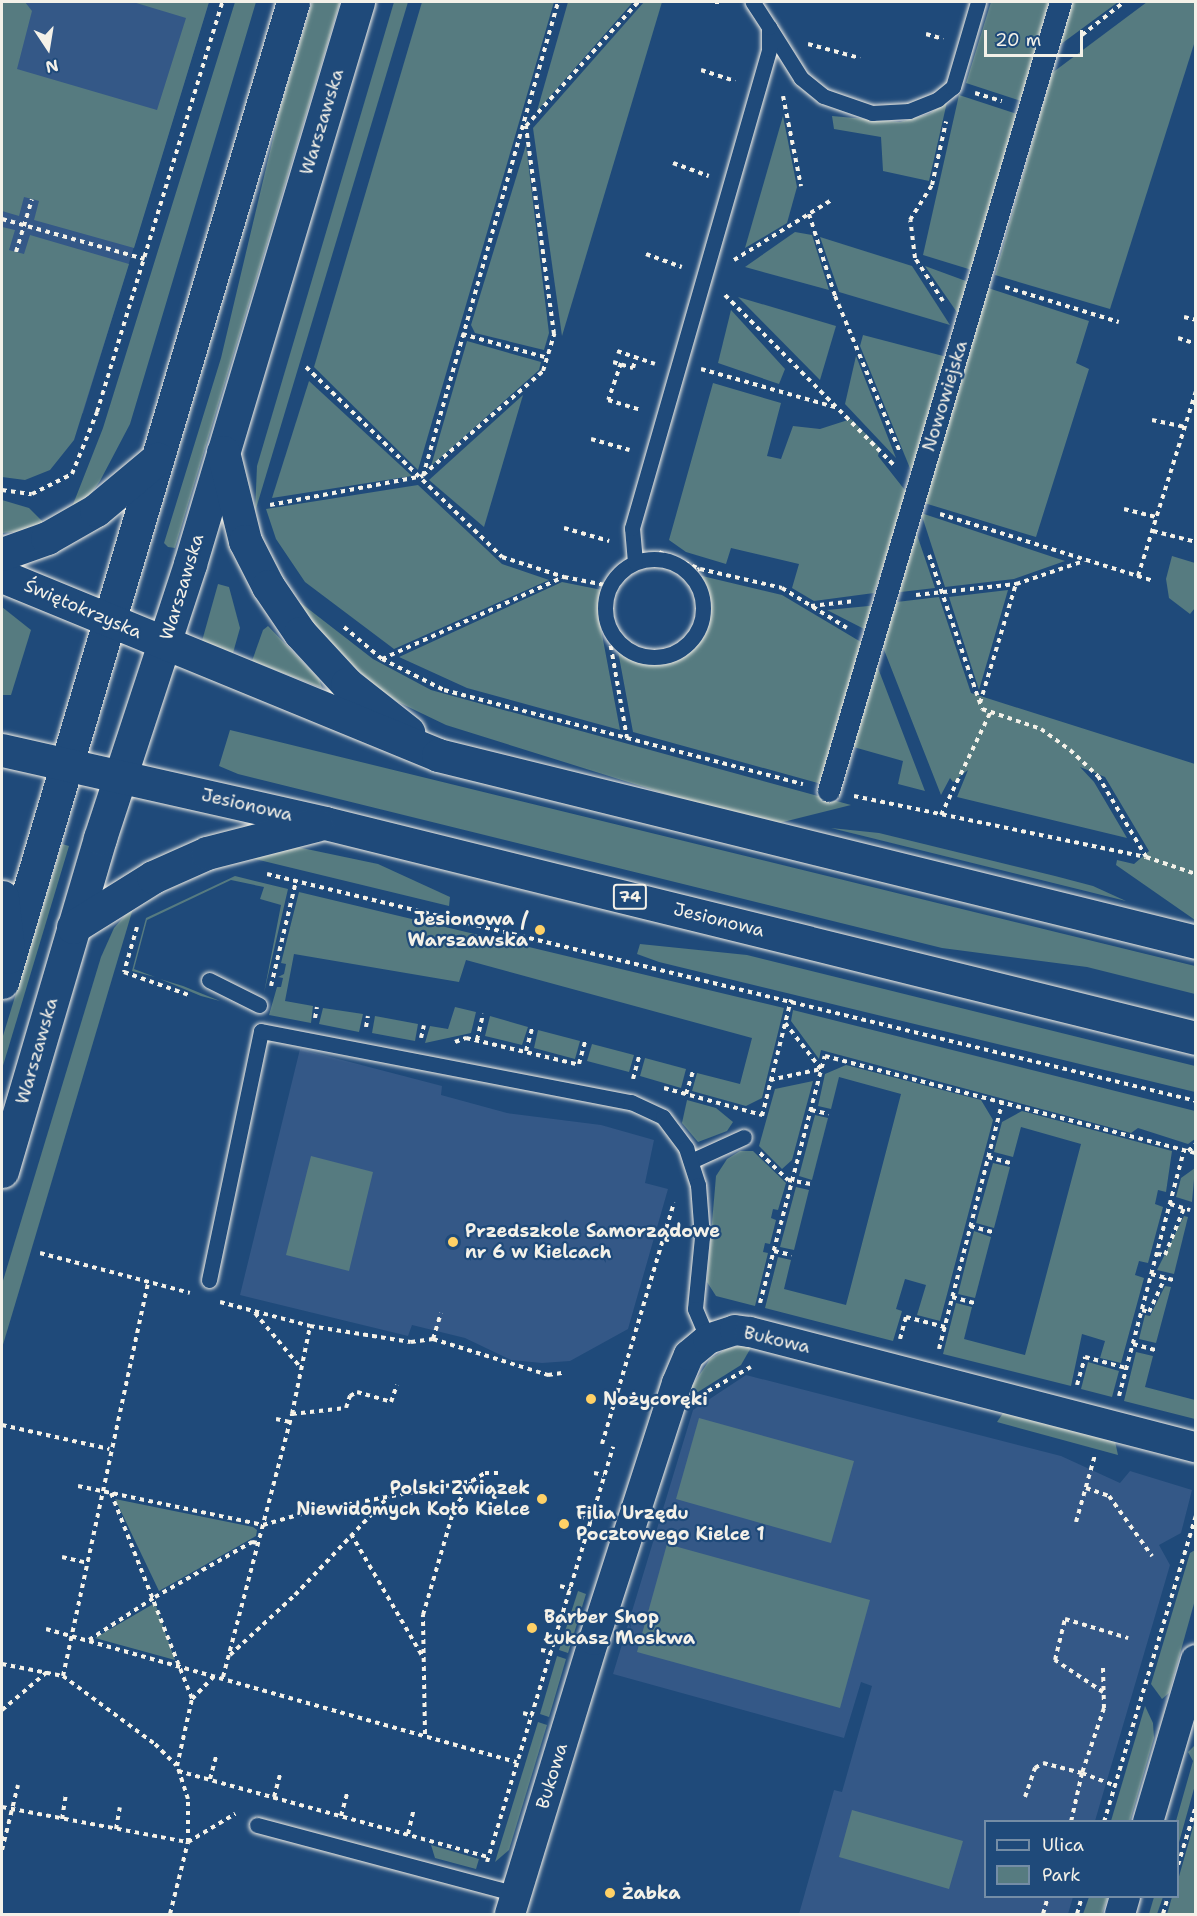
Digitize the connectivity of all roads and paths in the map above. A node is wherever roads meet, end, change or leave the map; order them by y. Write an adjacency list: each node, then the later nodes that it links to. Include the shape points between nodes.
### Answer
1 (222, 2): 26 (path)
2 (293, 2): 51 (main road)
3 (358, 2): 50 (main road, Warszawska)
4 (558, 2): 18 (path)
5 (638, 2): 18 (path)
6 (715, 2): 7 (path)
7 (721, 2)
8 (753, 2): 11 (lane)
9 (978, 2): 15 (lane)
10 (1060, 2): 17 (street, Nowowiejska)
11 (771, 31): 12 (path); 15 (lane, via 810,88 856,110 883,114 909,111 938,99); 27 (lane)
12 (860, 58)
13 (701, 70): 14 (path)
14 (739, 82)
15 (953, 87): 17 (path); 33 (path, via 932,185 909,220 915,258)
16 (782, 92): 19 (path)
17 (1029, 109): 28 (street, Nowowiejska)
18 (526, 126): 32 (path); 35 (path)
19 (801, 186)
20 (32, 199): 24 (path)
21 (833, 199): 22 (path)
22 (809, 214): 27 (path); 54 (path, via 835,297)
23 (2, 219): 24 (path)
24 (24, 225): 25 (path); 26 (path)
25 (16, 252)
26 (144, 259): 53 (path, via 97,412 72,474 32,494)
27 (704, 274): 41 (lane); 46 (path)
28 (979, 279): 31 (path); 33 (street, Nowowiejska)
29 (1184, 317): 30 (path)
30 (1196, 320)
31 (1119, 322)
32 (462, 334): 39 (path); 52 (path)
33 (963, 334): 54 (street, Nowowiejska)
34 (1178, 338): 37 (path)
35 (553, 342): 36 (path); 39 (path)
36 (559, 344)
37 (1196, 344)
38 (617, 351): 42 (path, via 636,357 633,368)
39 (548, 358): 52 (path, via 543,371)
40 (614, 362): 42 (path)
41 (679, 362): 46 (path); 59 (lane)
42 (621, 363): 47 (path, via 609,400)
43 (306, 367): 52 (path)
44 (1196, 391): 45 (path)
45 (1194, 405): 49 (path)
46 (839, 408): 54 (path, via 880,448)
47 (649, 413)
48 (1152, 420): 49 (path)
49 (1185, 427): 57 (path)
50 (223, 452): 78 (main road, Warszawska); 84 (main road, via 245,541 268,586 300,633 347,684)
51 (157, 459): 61 (main road, via 96,510 46,538); 74 (main road)
52 (421, 477): 55 (path); 67 (path, via 502,557)
53 (2, 490)
54 (914, 499): 62 (path); 71 (path); 72 (street, Nowowiejska)
55 (264, 506)
56 (1124, 508): 57 (path)
57 (1156, 518): 58 (path)
58 (1153, 531): 60 (path); 66 (path)
59 (631, 533): 63 (lane); 64 (path)
60 (1196, 542)
61 (2, 554)
62 (1084, 561): 66 (path); 69 (path)
63 (635, 562): 64 (lane, via 667,560); 70 (lane, via 621,570)
64 (694, 571): 73 (path, via 782,588); 75 (lane, via 704,606 698,629 683,648 661,656 637,654 612,634)
65 (2, 576): 74 (main road, Świętokrzyska)
66 (1138, 576): 68 (path)
67 (564, 577): 70 (path); 79 (path)
68 (1151, 580)
69 (1016, 584): 71 (path); 80 (path)
70 (610, 586): 75 (lane)
71 (942, 592): 72 (path); 80 (path)
72 (886, 598): 73 (path); 77 (street, Nowowiejska)
73 (811, 606): 77 (path)
74 (109, 617): 78 (main road, Świętokrzyska); 85 (main road)
75 (606, 619): 82 (path)
76 (337, 622): 79 (path)
77 (873, 642): 87 (street, Nowowiejska)
78 (165, 644): 84 (main road); 86 (main road, Warszawska)
79 (382, 659): 82 (path, via 444,690)
80 (979, 704): 81 (path)
81 (990, 712): 88 (path); 90 (path, via 1041,729 1098,776)
82 (627, 738): 87 (path)
83 (2, 750): 85 (main road, 74)
84 (438, 755): 97 (main road)
85 (66, 766): 86 (main road, Jesionowa / 74); 98 (main road)
86 (121, 777): 89 (main road, Jesionowa / 74); 96 (main road, Warszawska)
87 (829, 791): 88 (path)
88 (941, 815): 90 (path)
89 (325, 823): 96 (main road, via 207,853 153,878); 106 (main road, Jesionowa / 74)
90 (1146, 856): 92 (path)
91 (264, 873): 93 (path)
92 (1196, 874)
93 (296, 881): 101 (path); 102 (path, via 548,945)
94 (2, 897): 98 (main road)
95 (139, 920): 100 (path, via 124,972)
96 (74, 927): 130 (main road, Warszawska)
97 (1196, 942)
98 (5, 969)
99 (209, 980): 101 (lane)
100 (159, 984)
101 (264, 1000)
102 (790, 1000): 104 (path); 117 (path)
103 (483, 1014): 107 (path)
104 (785, 1022): 112 (path); 115 (path)
105 (532, 1028): 109 (path)
106 (1196, 1038)
107 (477, 1040)
108 (585, 1042): 111 (path)
109 (526, 1051)
110 (639, 1057): 114 (path)
111 (579, 1064)
112 (821, 1069): 115 (path); 118 (path, via 825,1056); 119 (path)
113 (693, 1071): 116 (path)
114 (633, 1079)
115 (770, 1080): 121 (path)
116 (686, 1094)
117 (1196, 1101)
118 (1002, 1103): 124 (path); 128 (path)
119 (811, 1110): 120 (path); 131 (path)
120 (830, 1114)
121 (760, 1122)
122 (744, 1137): 127 (lane)
123 (1196, 1144): 124 (path)
124 (1186, 1151): 126 (path); 133 (path)
125 (759, 1152): 131 (path)
126 (1196, 1153)
127 (689, 1157): 144 (lane, via 669,1123 642,1106 261,1031); 158 (lane, via 702,1223 695,1309); 175 (path)
128 (988, 1157): 129 (path); 136 (path)
129 (1011, 1163)
130 (2, 1171)
131 (793, 1181): 132 (path); 138 (path)
132 (811, 1184)
133 (1170, 1204): 134 (path); 140 (path)
134 (1184, 1208): 135 (path); 140 (path, via 1164,1255)
135 (1191, 1210)
136 (970, 1226): 137 (path); 148 (path)
137 (993, 1232)
138 (774, 1251): 141 (path); 151 (path)
139 (40, 1253): 146 (path)
140 (1157, 1254): 142 (path)
141 (792, 1255)
142 (1151, 1274): 143 (path); 152 (path)
143 (1165, 1278): 145 (path); 152 (path, via 1149,1312)
144 (208, 1280)
145 (1173, 1280)
146 (148, 1282): 147 (path); 178 (path)
147 (201, 1296)
148 (952, 1297): 150 (path); 156 (path)
149 (210, 1299): 153 (path)
150 (974, 1303)
151 (759, 1310)
152 (1142, 1310): 160 (path)
153 (255, 1313): 155 (path); 163 (path)
154 (441, 1313): 157 (path)
155 (310, 1326): 157 (path, via 411,1342); 163 (path)
156 (945, 1327): 159 (path); 161 (path, via 906,1317)
157 (433, 1338): 166 (path, via 548,1375)
158 (708, 1339): 177 (street, Bukowa, via 735,1330 750,1332); 259 (street, Bukowa, via 689,1355 677,1383)
159 (941, 1341)
160 (1133, 1344): 162 (path); 165 (path)
161 (898, 1346)
162 (1155, 1350)
163 (302, 1368): 171 (path)
164 (759, 1368): 169 (path, via 748,1366)
165 (1126, 1368): 168 (path, via 1085,1357); 170 (path)
166 (562, 1373)
167 (397, 1385): 171 (path, via 391,1402 357,1392 350,1396 346,1408)
168 (1075, 1392)
169 (699, 1396)
170 (1117, 1402)
171 (292, 1414): 173 (path)
172 (276, 1419): 173 (path)
173 (290, 1422): 195 (path)
174 (2, 1425): 178 (path)
175 (602, 1444)
176 (613, 1447): 184 (path)
177 (1196, 1448)
178 (109, 1449): 188 (path)
179 (1085, 1452): 180 (path)
180 (1095, 1455): 181 (path); 187 (path)
181 (1104, 1457)
182 (501, 1473): 185 (path, via 485,1473)
183 (594, 1473): 184 (path)
184 (604, 1475): 193 (path)
185 (472, 1481): 190 (path); 209 (path, via 454,1509 442,1544 423,1615)
186 (78, 1486): 188 (path)
187 (1086, 1488): 194 (path); 198 (path, via 1109,1496)
188 (101, 1491): 189 (path); 200 (path)
189 (111, 1493): 195 (path); 203 (path)
190 (388, 1496): 195 (path); 196 (path)
191 (580, 1516): 193 (path)
192 (1196, 1516): 229 (path)
193 (592, 1520): 202 (path)
194 (1076, 1522)
195 (263, 1525): 197 (path)
196 (351, 1534): 208 (path, via 263,1628); 209 (path)
197 (258, 1543): 203 (path); 208 (path)
198 (1152, 1556)
199 (62, 1557): 200 (path)
200 (87, 1563): 205 (path)
201 (560, 1586): 202 (path)
202 (571, 1590): 223 (path)
203 (155, 1597): 207 (path); 212 (path)
204 (46, 1629): 205 (path)
205 (73, 1636): 207 (path); 216 (path)
206 (1128, 1638): 218 (path, via 1065,1619 1055,1660 1097,1692)
207 (89, 1640): 212 (path)
208 (228, 1656): 217 (path)
209 (424, 1659): 221 (path)
210 (1196, 1660): 246 (street)
211 (2, 1664): 214 (path)
212 (181, 1666): 215 (path); 219 (path)
213 (1103, 1668): 218 (path)
214 (47, 1672): 216 (path); 220 (path)
215 (215, 1675): 217 (path); 219 (path)
216 (63, 1676): 224 (path, via 155,1744)
217 (223, 1677): 221 (path)
218 (1103, 1692): 225 (path, via 1102,1718)
219 (192, 1699): 224 (path)
220 (2, 1710)
221 (425, 1734): 223 (path)
222 (216, 1756): 227 (path)
223 (517, 1762): 252 (path)
224 (177, 1768): 227 (path); 250 (path, via 188,1798)
225 (1082, 1773): 229 (path); 234 (path, via 1043,1763 1035,1768); 244 (path)
226 (280, 1774): 233 (path)
227 (210, 1779): 230 (path)
228 (18, 1785): 239 (path)
229 (1114, 1785): 245 (path)
230 (260, 1793): 233 (path); 235 (path)
231 (346, 1794): 242 (path)
232 (66, 1795): 243 (path)
233 (274, 1797): 242 (path)
234 (1025, 1797)
235 (258, 1799)
236 (1196, 1806): 253 (path)
237 (2, 1807): 239 (path)
238 (120, 1807): 248 (path)
239 (12, 1810): 243 (path); 251 (path)
240 (239, 1812): 250 (path)
241 (413, 1812): 249 (path)
242 (341, 1816): 249 (path)
243 (62, 1819): 248 (path)
244 (1071, 1820)
245 (1104, 1820)
246 (1148, 1820)
247 (257, 1825): 254 (lane)
248 (116, 1829): 250 (path)
249 (408, 1834): 252 (path)
250 (188, 1842): 260 (path)
251 (2, 1850)
252 (489, 1857): 254 (path)
253 (1179, 1862)
254 (480, 1884): 259 (lane)
255 (1047, 1898): 261 (path)
256 (1081, 1898): 262 (path)
257 (1124, 1898): 263 (street)
258 (1167, 1898): 264 (path)
259 (513, 1904)
260 (170, 1914)
261 (1043, 1914)
262 (1077, 1914)
263 (1120, 1914)
264 (1163, 1914)

